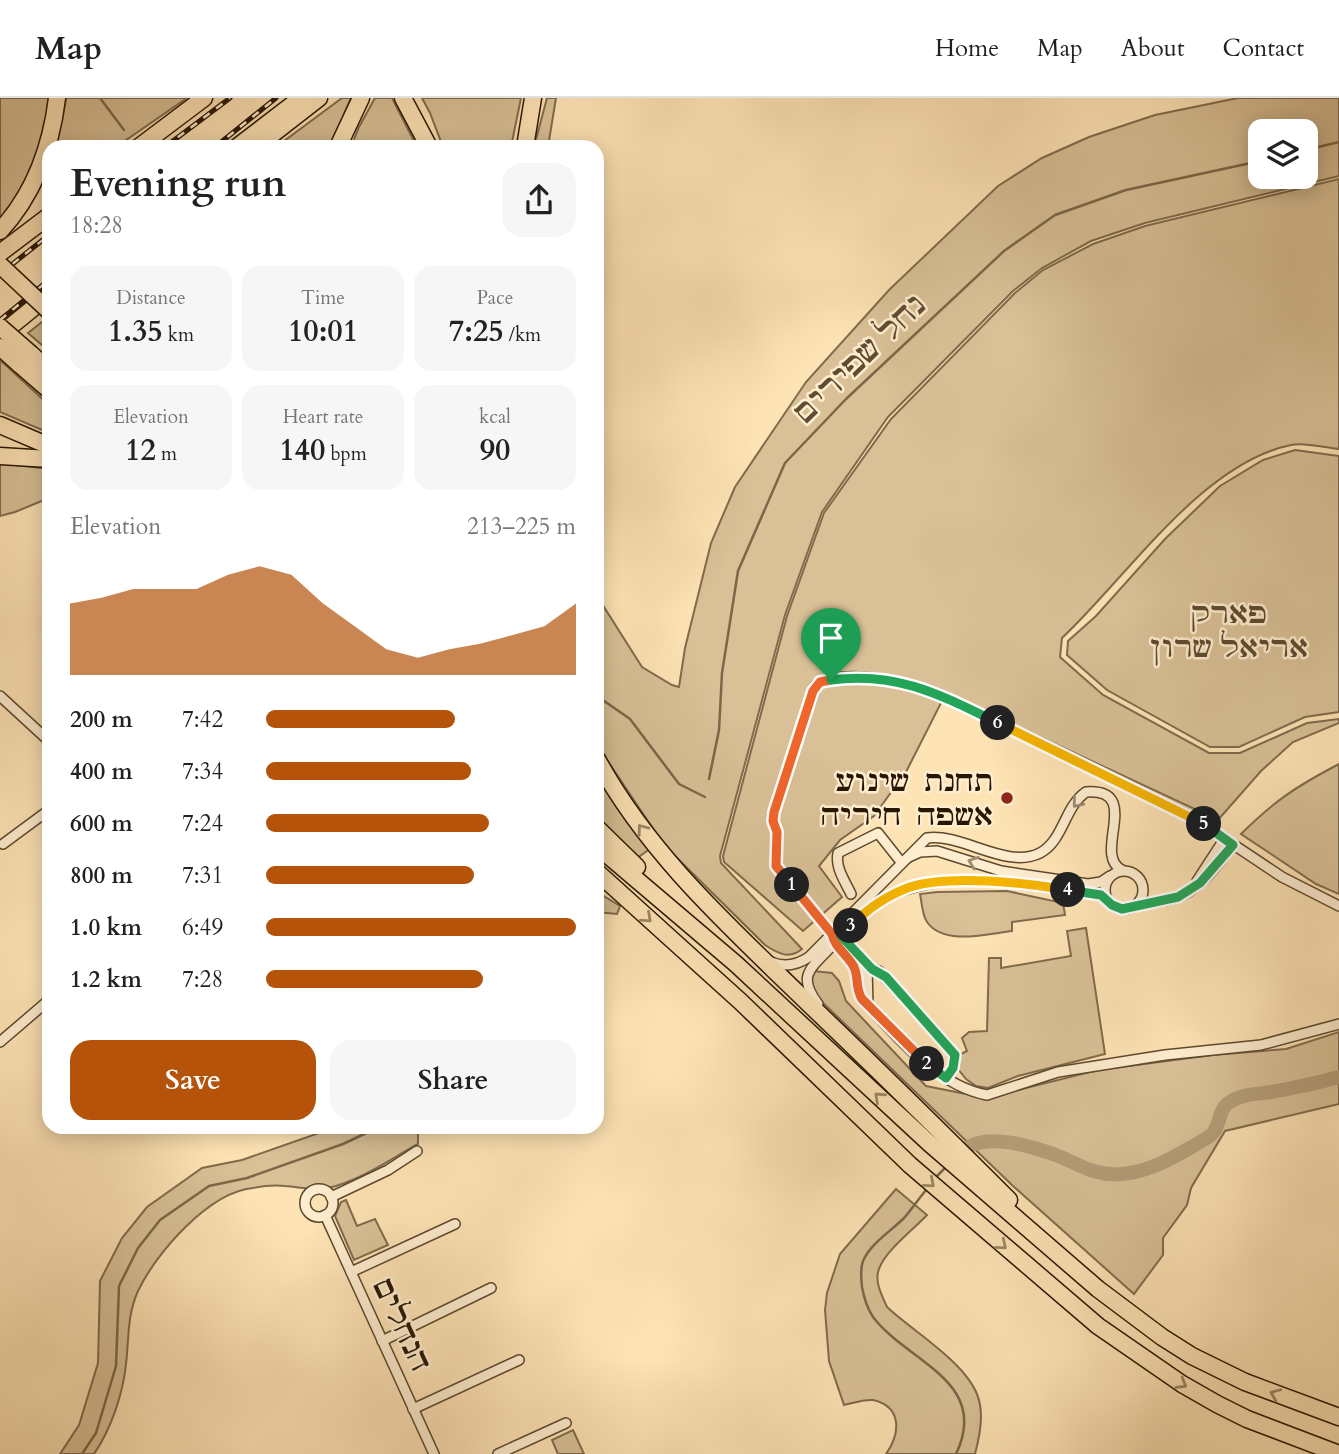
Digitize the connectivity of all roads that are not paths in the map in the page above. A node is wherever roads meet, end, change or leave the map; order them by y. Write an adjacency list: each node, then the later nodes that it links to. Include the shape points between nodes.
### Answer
1 (57, 98): 8 (highway)
2 (204, 98): 9 (highway)
3 (301, 98): 10 (highway)
4 (319, 98): 11 (highway)
5 (361, 98): 12 (highway)
6 (403, 98): 13 (highway)
7 (533, 98): 14 (highway)
8 (49, 140)
9 (148, 140)
10 (246, 140)
11 (265, 140)
12 (341, 140)
13 (426, 140)
14 (526, 140)
15 (42, 162): 17 (highway, via 20,206)
16 (42, 221): 18 (highway)
17 (0, 231)
18 (0, 253)
19 (0, 265): 21 (highway, bridge)
20 (42, 301): 24 (highway)
21 (42, 303)
22 (42, 314): 25 (highway)
23 (0, 327): 26 (highway, bridge)
24 (0, 335)
25 (0, 347): 26 (highway, bridge)
26 (25, 359): 27 (highway); 28 (highway)
27 (42, 367)
28 (42, 381)
29 (0, 425): 30 (highway)
30 (42, 443)
31 (0, 456): 32 (highway)
32 (42, 459)
33 (0, 696): 34 (street)
34 (42, 735)
35 (604, 771): 53 (highway, one-way to 35, via 658,850)
36 (42, 815): 39 (street)
37 (604, 835): 54 (highway)
38 (1225, 838): 40 (street); 48 (street, via 1201,876); 52 (street, via 1192,817 922,688 874,679 820,682 813,691 773,821 776,866)
39 (3, 844)
40 (1233, 845): 48 (street, via 1210,873); 51 (street)
41 (604, 852): 54 (highway)
42 (902, 861): 43 (street, one-way to 42, via 1110,855 1115,809 1106,797 1093,792 1074,802 1057,835 1028,857 936,836 927,838); 44 (street, one-way to 42, via 1088,884 1024,875 937,851 920,852); 47 (street, via 878,833 845,848 838,853 838,867); 52 (street)
43 (1122, 870): 44 (street); 46 (street)
44 (1110, 876): 49 (street, via 1105,888)
45 (604, 878): 77 (highway, one-way to 77, via 910,1165 1098,1326 1182,1384 1247,1419)
46 (1141, 880): 48 (street, via 1160,898); 50 (street, via 1143,896)
47 (851, 894)
48 (1182, 895): 50 (street)
49 (1108, 901): 50 (street, via 1122,909); 52 (street, via 1093,893 1022,883 934,883 891,896)
50 (1136, 905)
51 (1339, 906)
52 (836, 938): 53 (street, via 794,965 779,965); 55 (street); 56 (street); 60 (street, via 810,970 806,986)
53 (755, 952): 60 (highway)
54 (736, 964): 63 (highway, one-way to 54)
55 (869, 967): 56 (street); 58 (street); 62 (street, via 886,977 955,1055)
56 (858, 979): 58 (street, via 857,991)
57 (42, 1006): 61 (street)
58 (868, 1006): 62 (street)
59 (1339, 1024): 62 (street, via 1261,1045 1077,1068 987,1095)
60 (838, 1031): 63 (highway)
61 (0, 1042)
62 (946, 1078)
63 (935, 1138): 73 (highway, one-way to 63, via 1213,1367 1161,1337 1098,1289)
64 (417, 1151): 65 (street)
65 (331, 1197): 66 (street, via 332,1206); 66 (street, via 317,1189 306,1198 311,1214)
66 (325, 1215): 68 (street, הנחלים)
67 (456, 1224): 68 (street)
68 (351, 1272): 70 (street, הנחלים)
69 (491, 1289): 70 (street)
70 (382, 1341): 72 (street, הנחלים)
71 (519, 1360): 72 (street)
72 (413, 1409): 75 (street, הנחלים)
73 (1339, 1417)
74 (566, 1423): 76 (street)
75 (434, 1454)
76 (498, 1454)
77 (1339, 1454)

